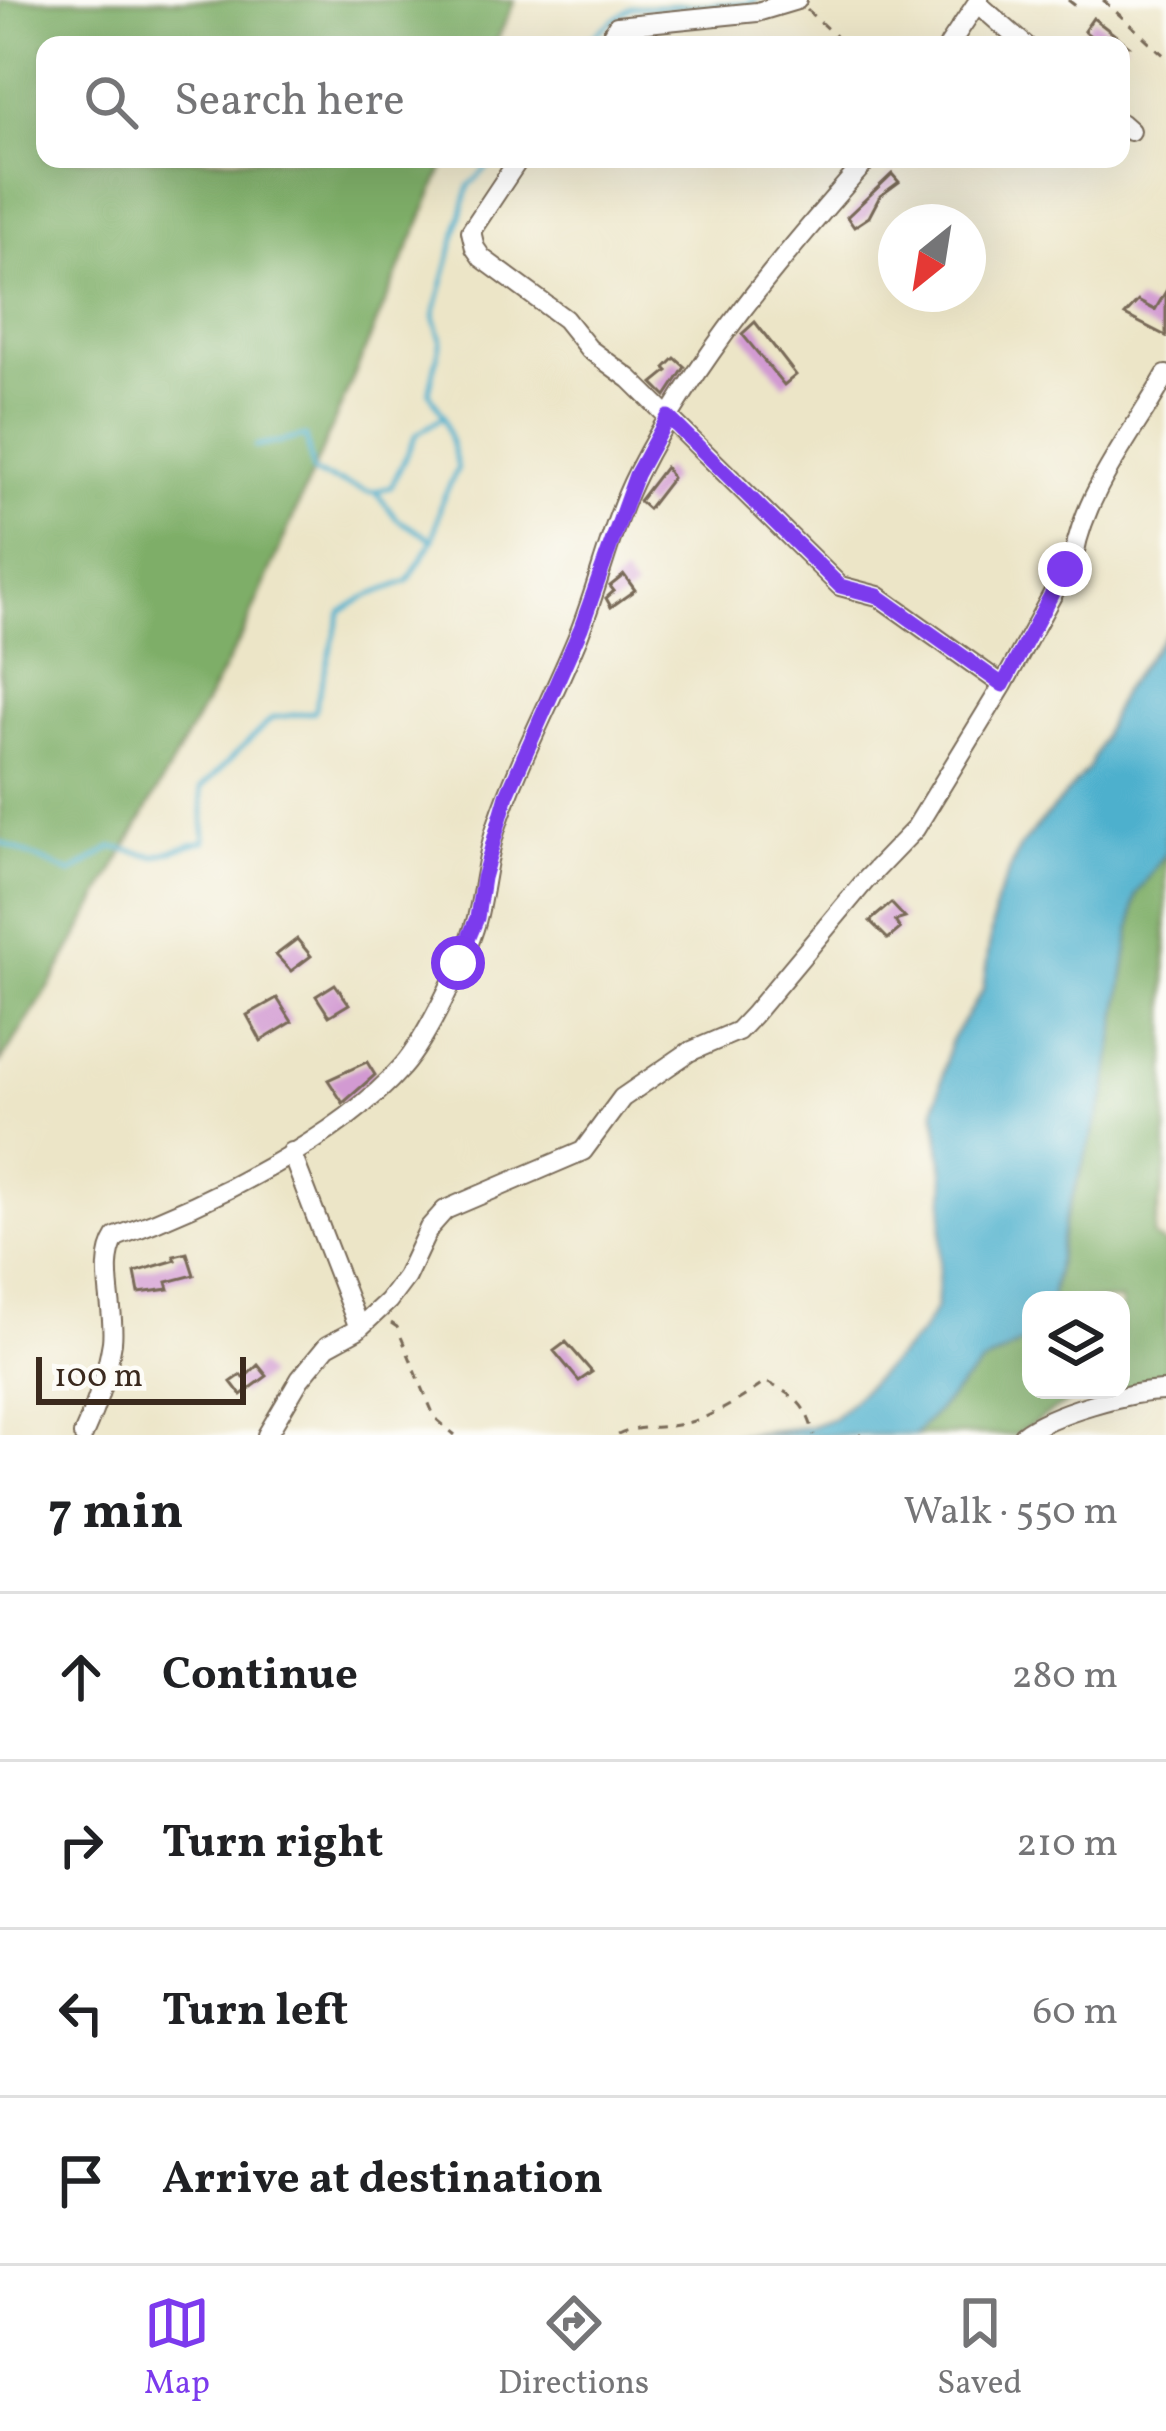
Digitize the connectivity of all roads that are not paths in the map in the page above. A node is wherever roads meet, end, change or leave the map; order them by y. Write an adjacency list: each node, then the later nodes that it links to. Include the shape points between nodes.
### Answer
1 (796, 1): 3 (street, via 617,26)
2 (978, 2): 4 (street); 5 (street)
3 (611, 36)
4 (955, 36)
5 (1015, 36)
6 (513, 168): 9 (street, via 471,231 475,248)
7 (861, 168): 9 (street, via 726,330)
8 (1166, 375): 10 (street, via 1105,478 1074,555)
9 (668, 417): 10 (street, via 840,586 878,596); 11 (street, via 636,475 581,628 507,795 477,918 433,1017 384,1085)
10 (1003, 685): 12 (street, via 909,836 738,1030 688,1052 622,1098 583,1150 445,1210 406,1277)
11 (291, 1152): 12 (street); 14 (street, via 110,1244 112,1341)
12 (367, 1321): 15 (street, via 327,1346)
13 (1166, 1391): 16 (street, via 1059,1415)
14 (83, 1435)
15 (267, 1435)
16 (1023, 1435)

